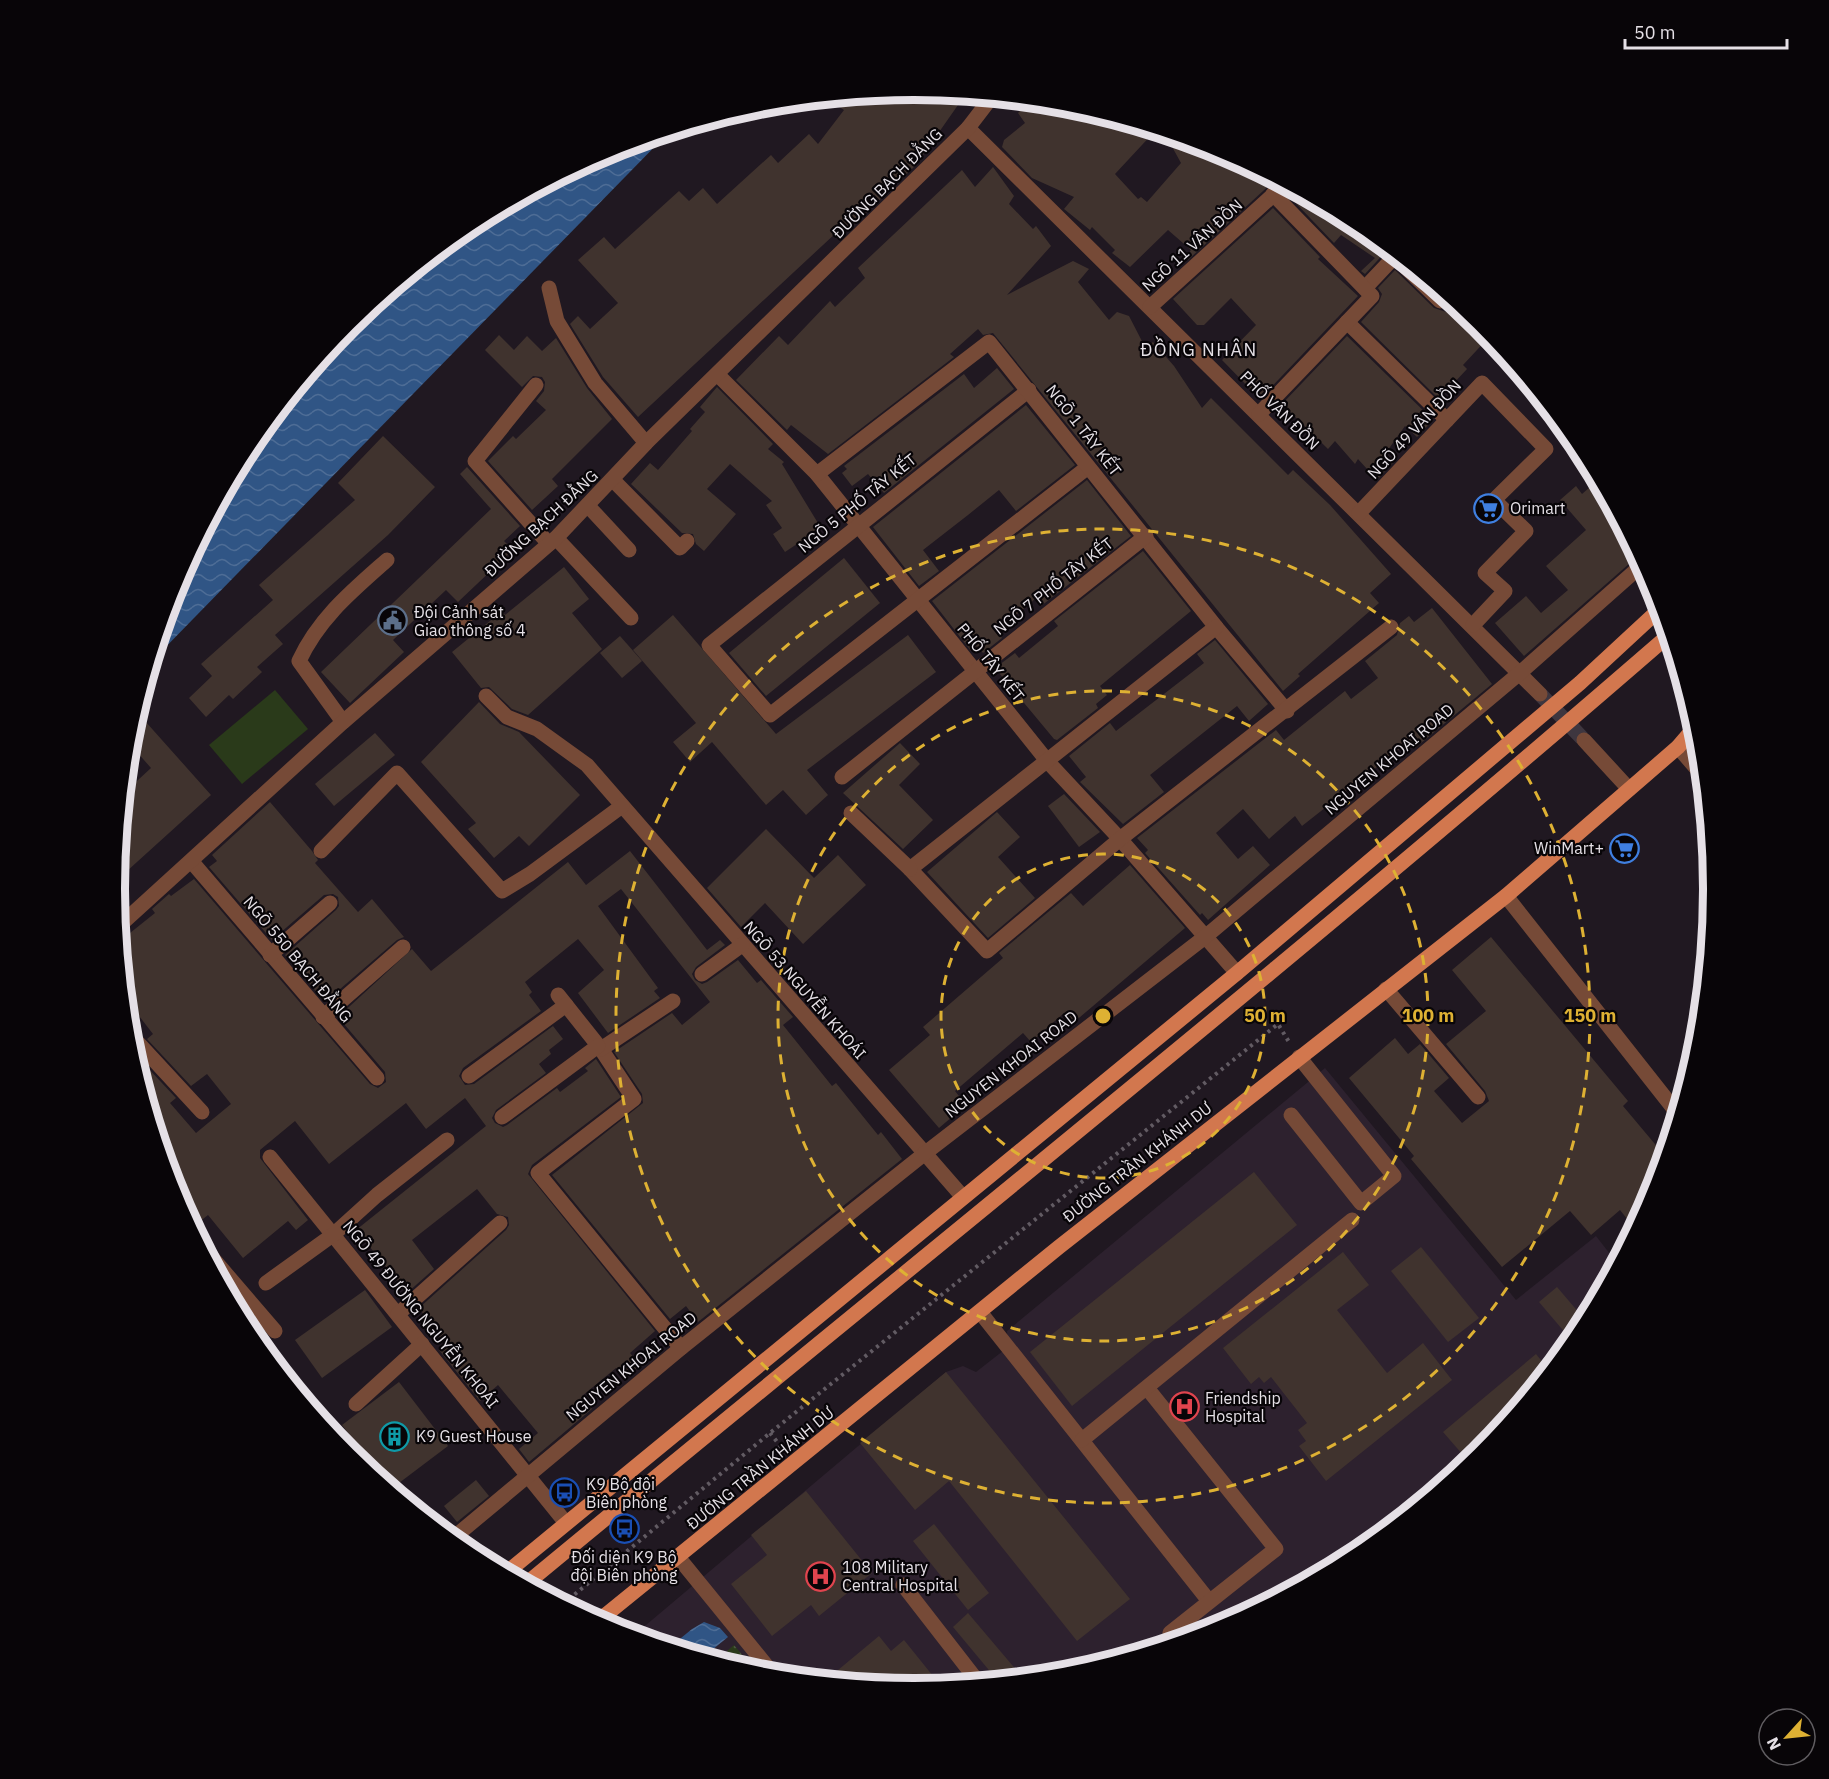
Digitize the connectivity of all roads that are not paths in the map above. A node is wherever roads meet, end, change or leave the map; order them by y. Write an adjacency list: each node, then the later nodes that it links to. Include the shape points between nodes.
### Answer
1 (986, 104): 2 (street, ĐƯỜNG BẠCH ĐẰNG)
2 (968, 128): 9 (street, PHỐ VÂN ĐỒN); 11 (street, ĐƯỜNG BẠCH ĐẰNG)
3 (1279, 190): 6 (street); 9 (street, NGÕ 11 VÂN ĐỒN)
4 (1391, 261): 6 (street)
5 (549, 288): 16 (street, via 557,321 595,383)
6 (1365, 288): 10 (street, via 1372,296)
7 (1435, 296): 8 (street)
8 (1440, 301)
9 (1150, 307): 14 (street, PHỐ VÂN ĐỒN)
10 (1347, 322): 14 (street); 15 (street)
11 (718, 375): 16 (street, ĐƯỜNG BẠCH ĐẰNG); 18 (street, PHỐ TÂY KẾT)
12 (536, 385): 24 (street, via 476,461)
13 (1029, 390): 17 (street, NGÕ 1 TÂY KẾT); 18 (street, NGÕ 1 TÂY KẾT, via 989,342); 22 (street, NGÕ 5 PHỐ TÂY KẾT)
14 (1259, 414): 21 (street, PHỐ VÂN ĐỒN)
15 (1447, 420): 21 (street, NGÕ 49 VÂN ĐỒN); 32 (street, NGÕ 49 VÂN ĐỒN, via 1482,383 1545,449 1494,500 1526,531 1485,573 1505,591)
16 (646, 443): 19 (street, ĐƯỜNG BẠCH ĐẰNG)
17 (1088, 467): 23 (street, NGÕ 1 TÂY KẾT); 29 (street)
18 (817, 474): 22 (street, PHỐ TÂY KẾT)
19 (613, 480): 20 (street, ĐƯỜNG BẠCH ĐẰNG); 25 (street, via 680,548)
20 (589, 507): 24 (street, ĐƯỜNG BẠCH ĐẰNG); 26 (street)
21 (1359, 513): 32 (street, PHỐ VÂN ĐỒN)
22 (858, 525): 29 (street, PHỐ TÂY KẾT); 29 (street, NGÕ 5 PHỐ TÂY KẾT, via 709,645 770,715)
23 (1146, 536): 33 (street, NGÕ 1 TÂY KẾT); 36 (street, NGÕ 7 PHỐ TÂY KẾT)
24 (552, 541): 31 (street); 41 (street, ĐƯỜNG BẠCH ĐẰNG)
25 (687, 541)
26 (629, 550)
27 (387, 560): 41 (street, via 330,611 310,638 299,662)
28 (1635, 571): 37 (street, NGUYEN KHOAI ROAD)
29 (916, 600): 36 (street, PHỐ TÂY KẾT)
30 (1653, 614): 62 (main road, via 1562,698)
31 (631, 618)
32 (1473, 625): 37 (street, PHỐ VÂN ĐỒN)
33 (1216, 627): 40 (street, NGÕ 1 TÂY KẾT); 45 (street)
34 (1391, 627): 40 (street)
35 (1663, 639): 99 (main road, via 1331,923)
36 (975, 670): 45 (street, PHỐ TÂY KẾT); 47 (street, NGÕ 7 PHỐ TÂY KẾT)
37 (1521, 672): 38 (street, PHỐ VÂN ĐỒN); 58 (street, NGUYEN KHOAI ROAD)
38 (1540, 694)
39 (486, 696): 49 (street, NGÕ 53 NGUYỄN KHOÁI, via 507,717 537,729 587,765)
40 (1287, 711): 51 (street)
41 (343, 722): 53 (street, ĐƯỜNG BẠCH ĐẰNG)
42 (1688, 735): 44 (main road, ĐƯỜNG TRẦN KHÁNH DƯ)
43 (1584, 740): 48 (street)
44 (1678, 747): 46 (street); 48 (main road, ĐƯỜNG TRẦN KHÁNH DƯ)
45 (1048, 762): 51 (street, PHỐ TÂY KẾT); 54 (street)
46 (1693, 764)
47 (842, 777)
48 (1629, 789): 55 (main road, ĐƯỜNG TRẦN KHÁNH DƯ)
49 (622, 806): 52 (street, via 502,891 397,772); 59 (street, NGÕ 53 NGUYỄN KHOÁI)
50 (851, 813): 54 (street)
51 (1120, 839): 54 (street, via 987,951); 58 (street, PHỐ TÂY KẾT)
52 (321, 851)
53 (192, 862): 57 (street, ĐƯỜNG BẠCH ĐẰNG); 61 (street, NGÕ 550 BẠCH ĐẰNG)
54 (910, 869)
55 (1506, 896): 64 (main road, ĐƯỜNG TRẦN KHÁNH DƯ); 73 (street)
56 (330, 903): 61 (street)
57 (126, 920)
58 (1205, 937): 62 (street, PHỐ TÂY KẾT); 78 (street, NGUYEN KHOAI ROAD)
59 (742, 945): 63 (street); 78 (street, NGÕ 53 NGUYỄN KHOÁI)
60 (403, 947): 66 (street)
61 (270, 955): 66 (street, NGÕ 550 BẠCH ĐẰNG)
62 (1237, 973): 80 (main road)
63 (702, 974)
64 (1386, 989): 69 (main road, ĐƯỜNG TRẦN KHÁNH DƯ); 72 (street)
65 (673, 1001): 68 (street)
66 (323, 1017): 71 (street, NGÕ 550 BẠCH ĐẰNG)
67 (142, 1047): 74 (street)
68 (599, 1047): 70 (street, via 562,1000); 76 (street); 90 (street, via 634,1099 538,1173)
69 (1299, 1057): 75 (street, via 1394,1176 1361,1203); 86 (main road, ĐƯỜNG TRẦN KHÁNH DƯ)
70 (469, 1076)
71 (376, 1078)
72 (1478, 1097)
73 (1673, 1107)
74 (202, 1112)
75 (1291, 1115)
76 (502, 1117)
77 (447, 1140): 83 (street)
78 (924, 1154): 80 (street, NGÕ 53 NGUYỄN KHOÁI); 90 (street, NGUYEN KHOAI ROAD)
79 (270, 1157): 83 (street, NGÕ 49 ĐƯỜNG NGUYỄN KHOÁI)
80 (962, 1196): 95 (main road)
81 (1352, 1220): 91 (street)
82 (500, 1223): 87 (street)
83 (334, 1234): 85 (street); 87 (street, NGÕ 49 ĐƯỜNG NGUYỄN KHOÁI)
84 (225, 1273): 88 (street)
85 (266, 1283)
86 (980, 1312): 93 (street); 97 (main road, ĐƯỜNG TRẦN KHÁNH DƯ)
87 (398, 1314): 89 (street, NGÕ 49 ĐƯỜNG NGUYỄN KHOÁI)
88 (275, 1331)
89 (422, 1344): 92 (street); 94 (street, NGÕ 49 ĐƯỜNG NGUYỄN KHOÁI)
90 (681, 1347): 94 (street, NGUYEN KHOAI ROAD)
91 (1147, 1388): 93 (street); 101 (street, via 1275,1549)
92 (356, 1404)
93 (1082, 1440): 101 (street)
94 (528, 1474): 95 (street, NGÕ 49 ĐƯỜNG NGUYỄN KHOÁI); 96 (street, NGUYEN KHOAI ROAD)
95 (566, 1523): 98 (main road)
96 (459, 1533)
97 (678, 1557): 102 (main road, ĐƯỜNG TRẦN KHÁNH DƯ); 104 (street)
98 (512, 1568)
99 (532, 1579)
100 (903, 1585): 105 (street)
101 (1209, 1601): 103 (street, via 1170,1633)
102 (606, 1615)
103 (1172, 1635)
104 (765, 1664)
105 (974, 1676)

